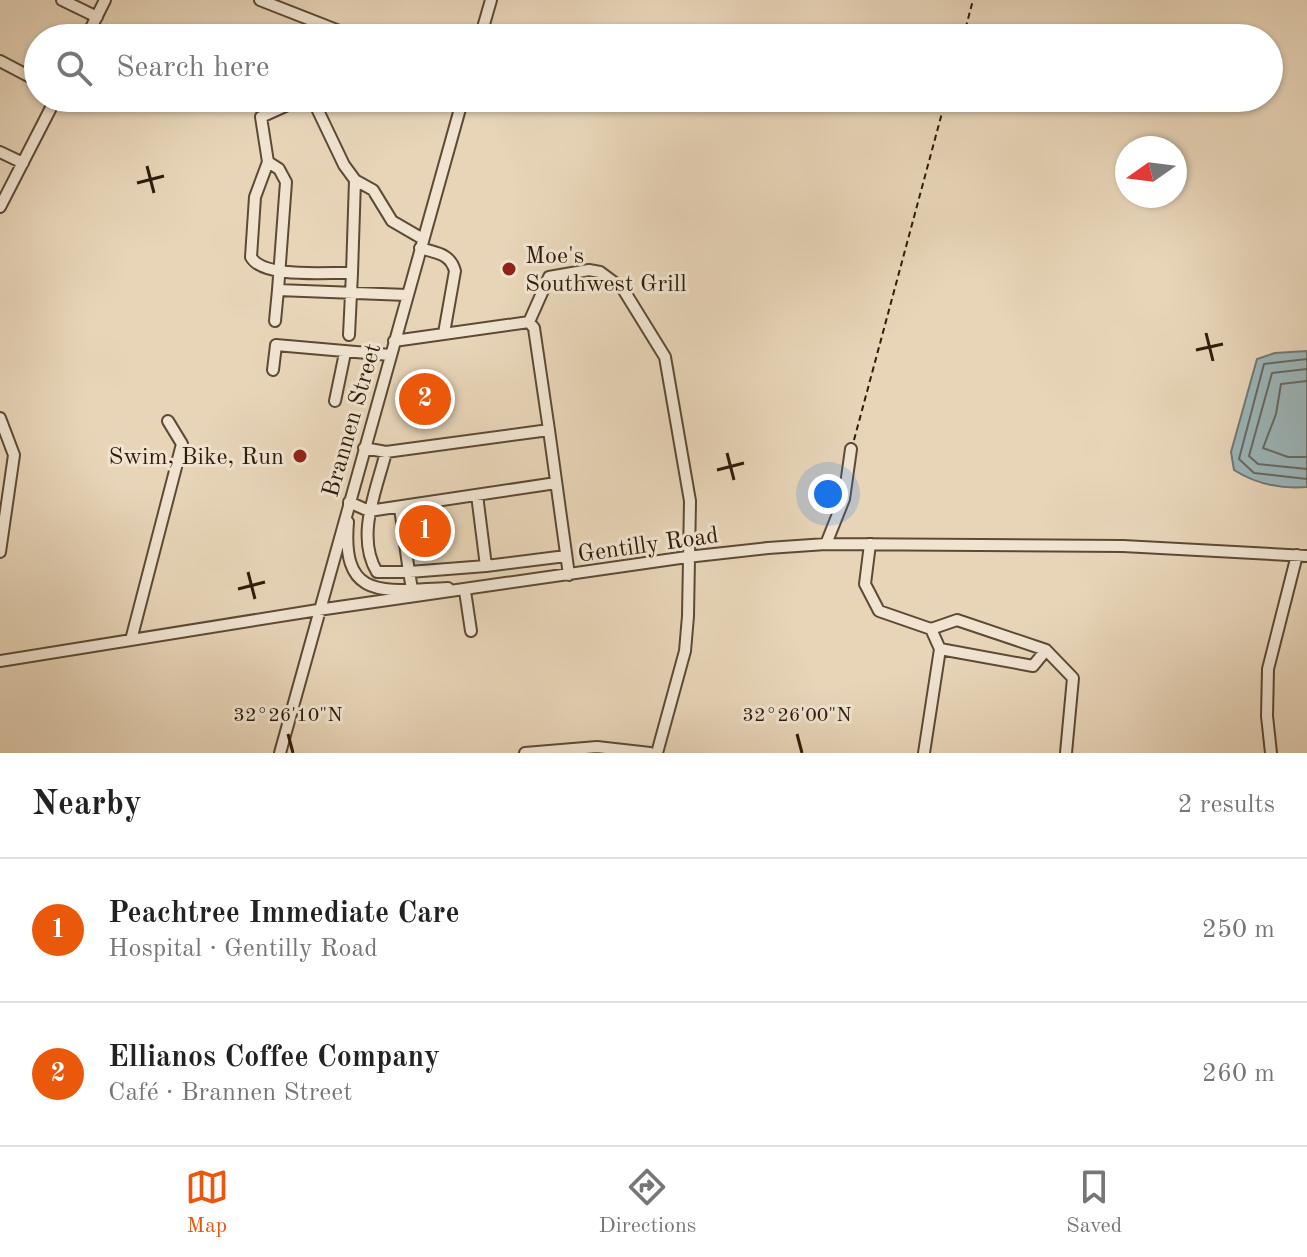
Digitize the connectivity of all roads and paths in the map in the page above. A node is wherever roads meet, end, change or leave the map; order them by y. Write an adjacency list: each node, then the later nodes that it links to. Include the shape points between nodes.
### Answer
1 (62, 0): 6 (street)
2 (105, 0): 6 (street)
3 (260, 0): 8 (street)
4 (491, 0): 9 (street)
5 (973, 0): 10 (path)
6 (97, 17): 7 (street)
7 (93, 24)
8 (309, 24)
9 (484, 24)
10 (967, 24)
11 (0, 61): 12 (street)
12 (24, 74)
13 (49, 112): 20 (street)
14 (272, 112): 19 (street, via 261,117)
15 (319, 112): 21 (street)
16 (459, 112): 23 (street, Brannen Street)
17 (942, 112): 42 (path)
18 (0, 152): 20 (street)
19 (268, 162): 24 (street, via 286,182); 24 (street, via 255,197 251,257 260,269)
20 (23, 163): 22 (street)
21 (355, 180): 23 (street, via 373,190 392,221); 25 (street)
22 (0, 207)
23 (422, 244): 28 (street, Brannen Street); 31 (street, via 453,262)
24 (280, 271): 25 (street); 26 (street)
25 (352, 273): 27 (street)
26 (278, 290): 27 (street); 29 (street)
27 (352, 293): 28 (street); 32 (street)
28 (407, 295): 33 (street, Brannen Street)
29 (275, 321)
30 (529, 322): 31 (street); 40 (street); 54 (street, via 549,277 589,270 623,289 665,357 690,501)
31 (444, 333): 33 (street)
32 (349, 335)
33 (394, 341): 35 (street, Brannen Street)
34 (345, 353): 35 (street); 36 (street, via 276,345); 37 (street)
35 (390, 355): 41 (street, Brannen Street)
36 (273, 370)
37 (335, 401)
38 (0, 418): 51 (street, via 14,455)
39 (168, 421): 64 (street, via 182,444)
40 (549, 430): 43 (street); 44 (street)
41 (364, 448): 43 (street); 46 (street, Brannen Street)
42 (851, 449): 49 (street, via 844,499)
43 (386, 452): 48 (street)
44 (556, 483): 45 (street); 53 (street)
45 (477, 495): 47 (street); 55 (street)
46 (349, 502): 48 (street); 59 (street, via 345,552 353,572 378,588); 61 (street, Brannen Street)
47 (400, 508): 48 (street); 56 (street)
48 (369, 511): 56 (street, via 371,561 377,572)
49 (826, 544): 50 (street, Gentilly Road); 54 (street, Gentilly Road)
50 (870, 544): 52 (street, Gentilly Road, via 1151,546); 62 (street, via 865,584 879,611)
51 (0, 552)
52 (1302, 555): 74 (street, via 1268,669)
53 (566, 556): 55 (street); 57 (street)
54 (687, 557): 57 (street, Gentilly Road); 71 (street, via 685,651)
55 (486, 566): 56 (street)
56 (409, 572): 59 (street)
57 (569, 575): 58 (street, Gentilly Road)
58 (502, 585): 59 (street); 60 (street, Gentilly Road)
59 (412, 589)
60 (465, 591): 61 (street, Gentilly Road); 63 (street)
61 (318, 610): 64 (street, Gentilly Road); 68 (street, Brannen Street)
62 (931, 629): 65 (street); 66 (street, via 957,620)
63 (471, 631)
64 (131, 640): 67 (street, Gentilly Road)
65 (940, 649): 66 (street, via 1033,666); 72 (street)
66 (1046, 650): 73 (street, via 1073,678)
67 (0, 661)
68 (280, 753)
69 (525, 753): 70 (street, via 597,747)
70 (650, 753)
71 (657, 753)
72 (924, 753)
73 (1066, 753)
74 (1271, 753)

